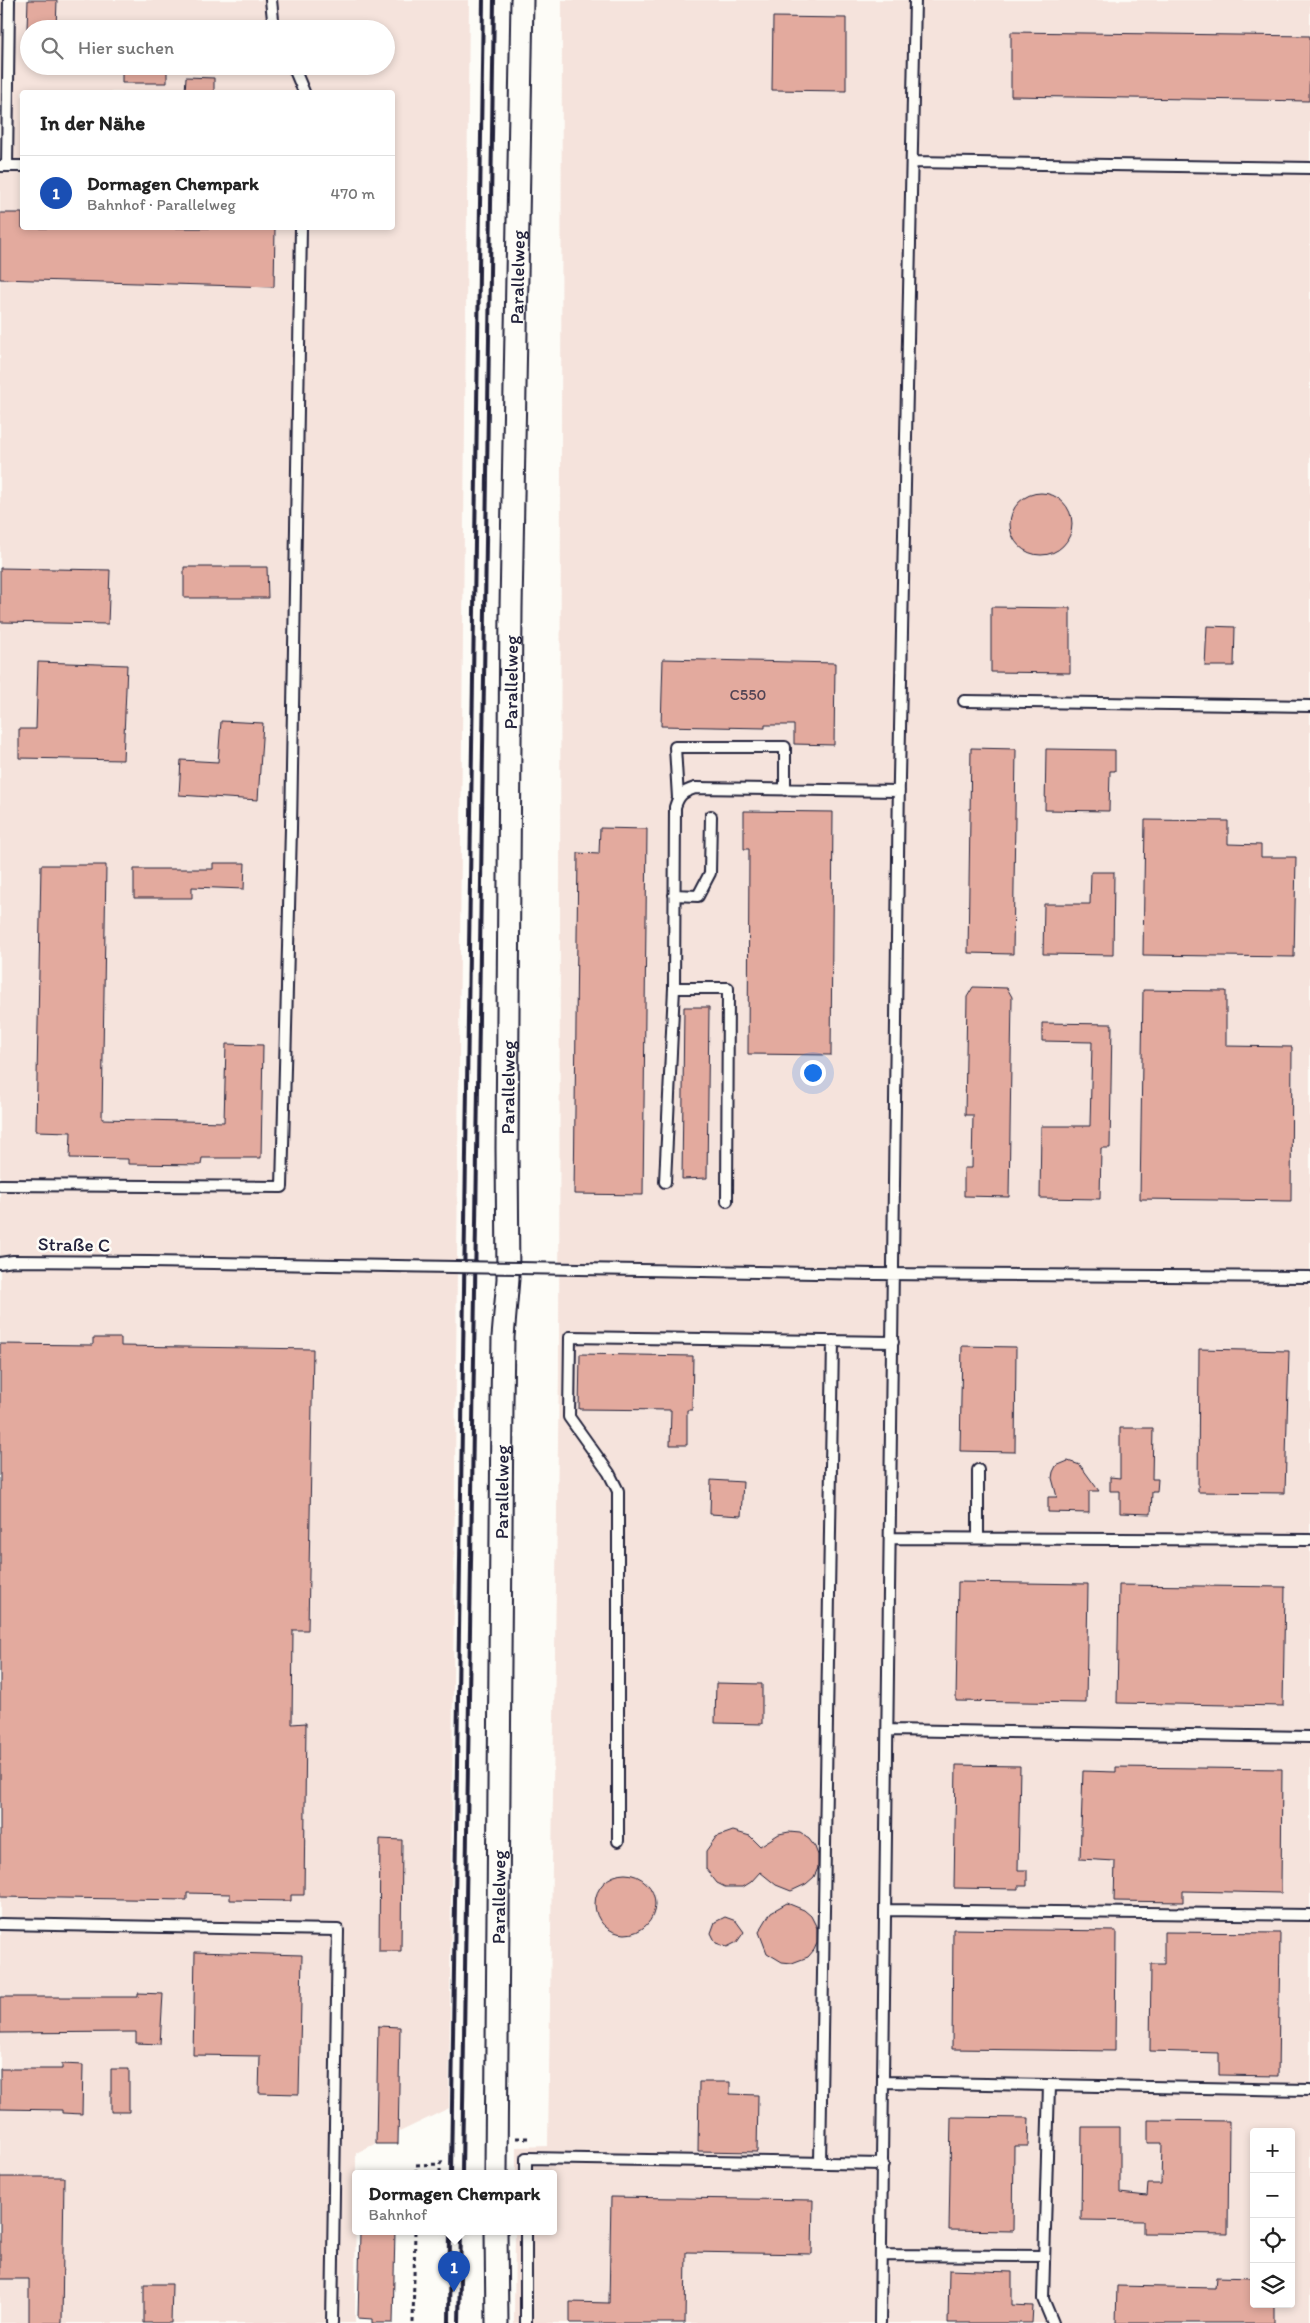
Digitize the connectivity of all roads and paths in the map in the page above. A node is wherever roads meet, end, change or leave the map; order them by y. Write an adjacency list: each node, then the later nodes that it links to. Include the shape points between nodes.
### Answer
1 (9, 0): 9 (lane)
2 (271, 0): 5 (lane)
3 (522, 0): 46 (street, Parallelweg, via 511,618 509,1240 501,1423)
4 (915, 0): 8 (lane)
5 (273, 20)
6 (297, 75): 7 (lane)
7 (303, 90)
8 (912, 162): 11 (lane); 16 (lane)
9 (3, 166): 10 (lane)
10 (20, 166)
11 (1310, 168)
12 (300, 230): 22 (lane, via 292,818 282,1187)
13 (964, 701): 14 (lane)
14 (1310, 706)
15 (785, 790): 16 (lane); 17 (lane, via 695,788 683,792); 17 (lane, via 785,747 675,746)
16 (899, 791): 25 (lane)
17 (678, 798): 19 (lane, via 675,807)
18 (711, 816): 19 (lane, via 710,873 698,896)
19 (674, 895): 20 (lane)
20 (674, 988): 21 (lane); 23 (lane, via 728,988)
21 (665, 1182)
22 (0, 1185)
23 (727, 1201)
24 (0, 1263): 25 (lane, Straße C, bridge, via 148,1262)
25 (894, 1274): 26 (lane, Straße C); 28 (lane)
26 (1310, 1278)
27 (833, 1341): 28 (lane); 35 (lane, via 570,1337 569,1417 618,1490); 42 (lane)
28 (893, 1342): 30 (lane)
29 (978, 1470): 31 (lane)
30 (891, 1538): 31 (lane); 33 (lane)
31 (978, 1538): 32 (lane)
32 (1310, 1540)
33 (888, 1730): 34 (lane); 36 (lane)
34 (1310, 1737)
35 (618, 1841)
36 (885, 1910): 37 (lane); 39 (lane)
37 (1310, 1915)
38 (0, 1924): 53 (lane, via 338,1930)
39 (884, 2082): 40 (lane); 43 (lane)
40 (1049, 2085): 41 (lane); 52 (lane)
41 (1310, 2090)
42 (820, 2163): 43 (lane); 47 (lane, via 526,2158)
43 (882, 2164): 51 (lane)
44 (416, 2170): 45 (path, via 416,2164 441,2163)
45 (440, 2170)
46 (496, 2170)
47 (526, 2170)
48 (415, 2235): 54 (path)
49 (496, 2235): 55 (street)
50 (526, 2235): 56 (lane)
51 (881, 2255): 52 (lane); 57 (lane)
52 (1044, 2256): 58 (lane, via 1043,2299)
53 (332, 2323)
54 (413, 2323)
55 (497, 2323)
56 (526, 2323)
57 (880, 2323)
58 (1052, 2323)

